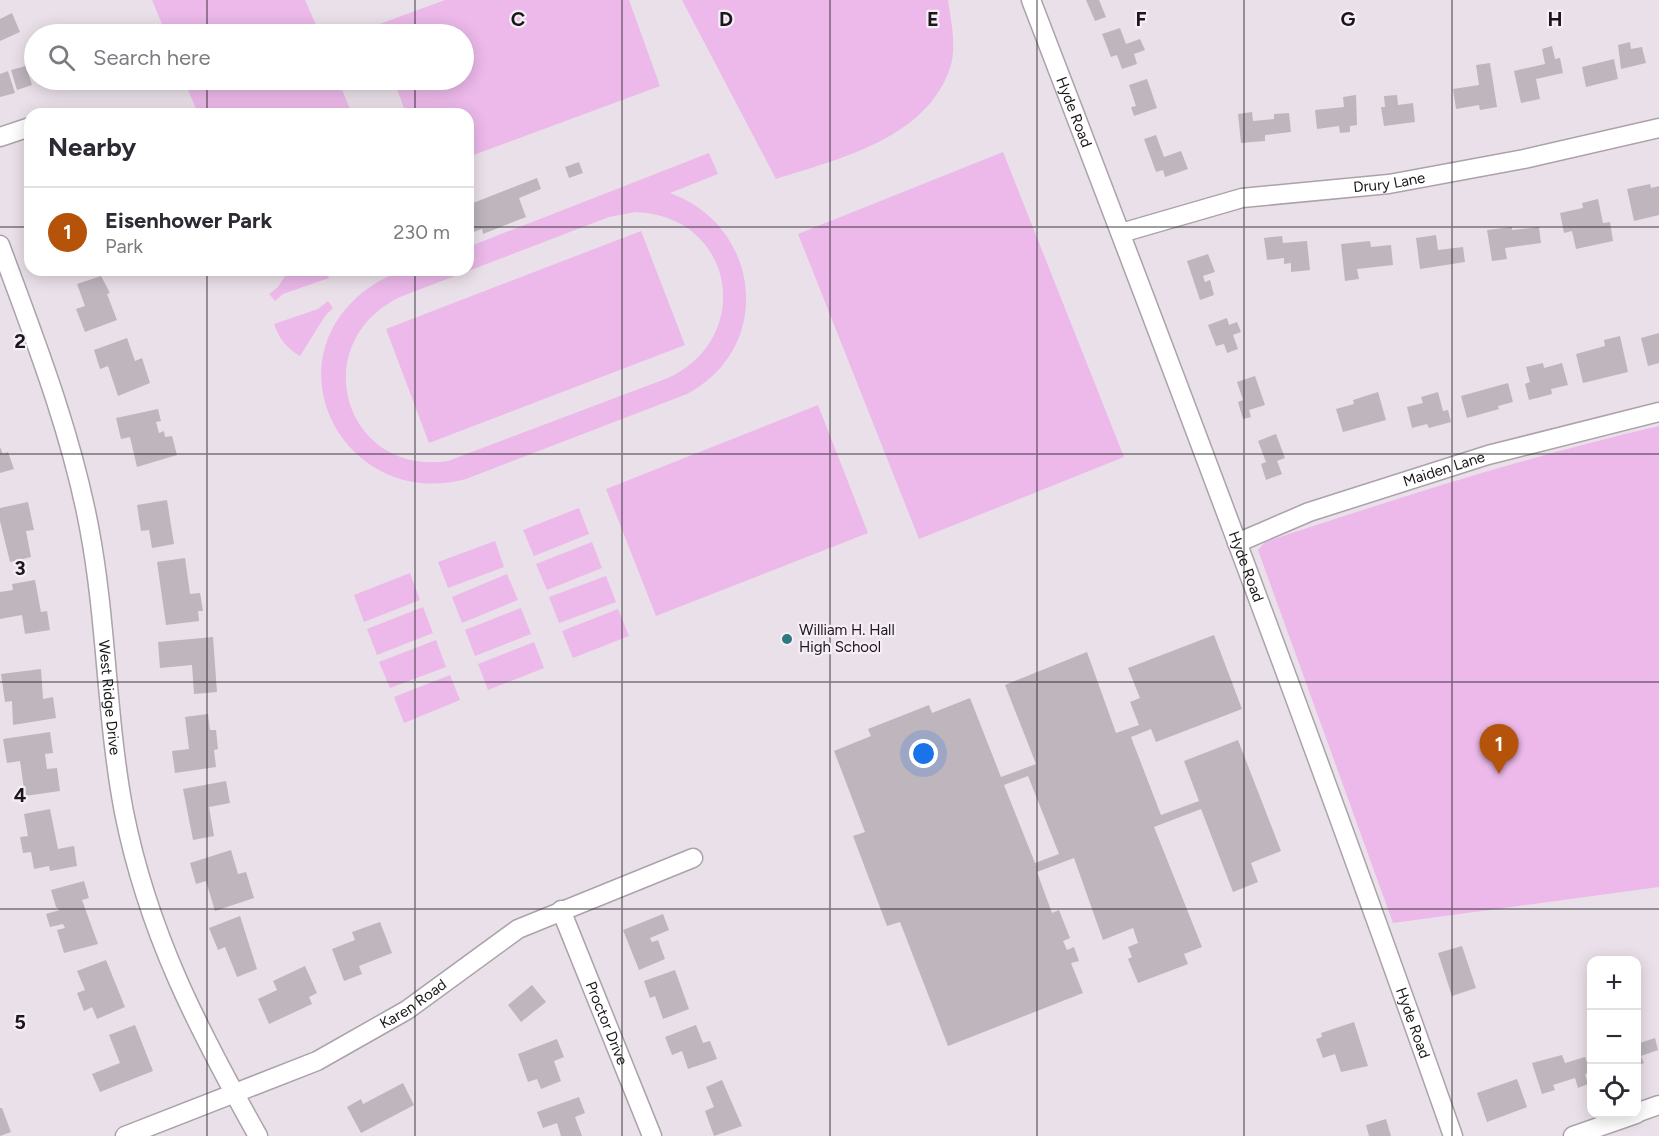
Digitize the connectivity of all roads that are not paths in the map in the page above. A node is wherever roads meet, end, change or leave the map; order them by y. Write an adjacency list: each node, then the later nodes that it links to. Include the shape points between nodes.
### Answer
1 (1030, 0): 5 (street, Hyde Road)
2 (1659, 128): 5 (street, Drury Lane, via 1389,184 1242,198)
3 (24, 129): 4 (street)
4 (0, 137)
5 (1121, 233): 8 (street, Hyde Road)
6 (0, 245): 11 (street, West Ridge Drive, via 34,336 85,504 99,580 124,810 137,871 161,945 188,1008)
7 (1659, 412): 8 (street, Maiden Lane, via 1488,456 1309,512)
8 (1237, 543): 18 (street, Hyde Road)
9 (693, 858): 10 (street, Karen Road)
10 (561, 910): 11 (street, Karen Road, via 511,933 360,1039); 17 (street, Proctor Drive)
11 (234, 1094): 15 (street, Karen Road); 16 (street, West Ridge Drive)
12 (1659, 1105): 13 (street)
13 (1641, 1111)
14 (1622, 1118): 19 (street)
15 (125, 1136)
16 (258, 1136)
17 (652, 1136)
18 (1453, 1136)
19 (1573, 1136)

